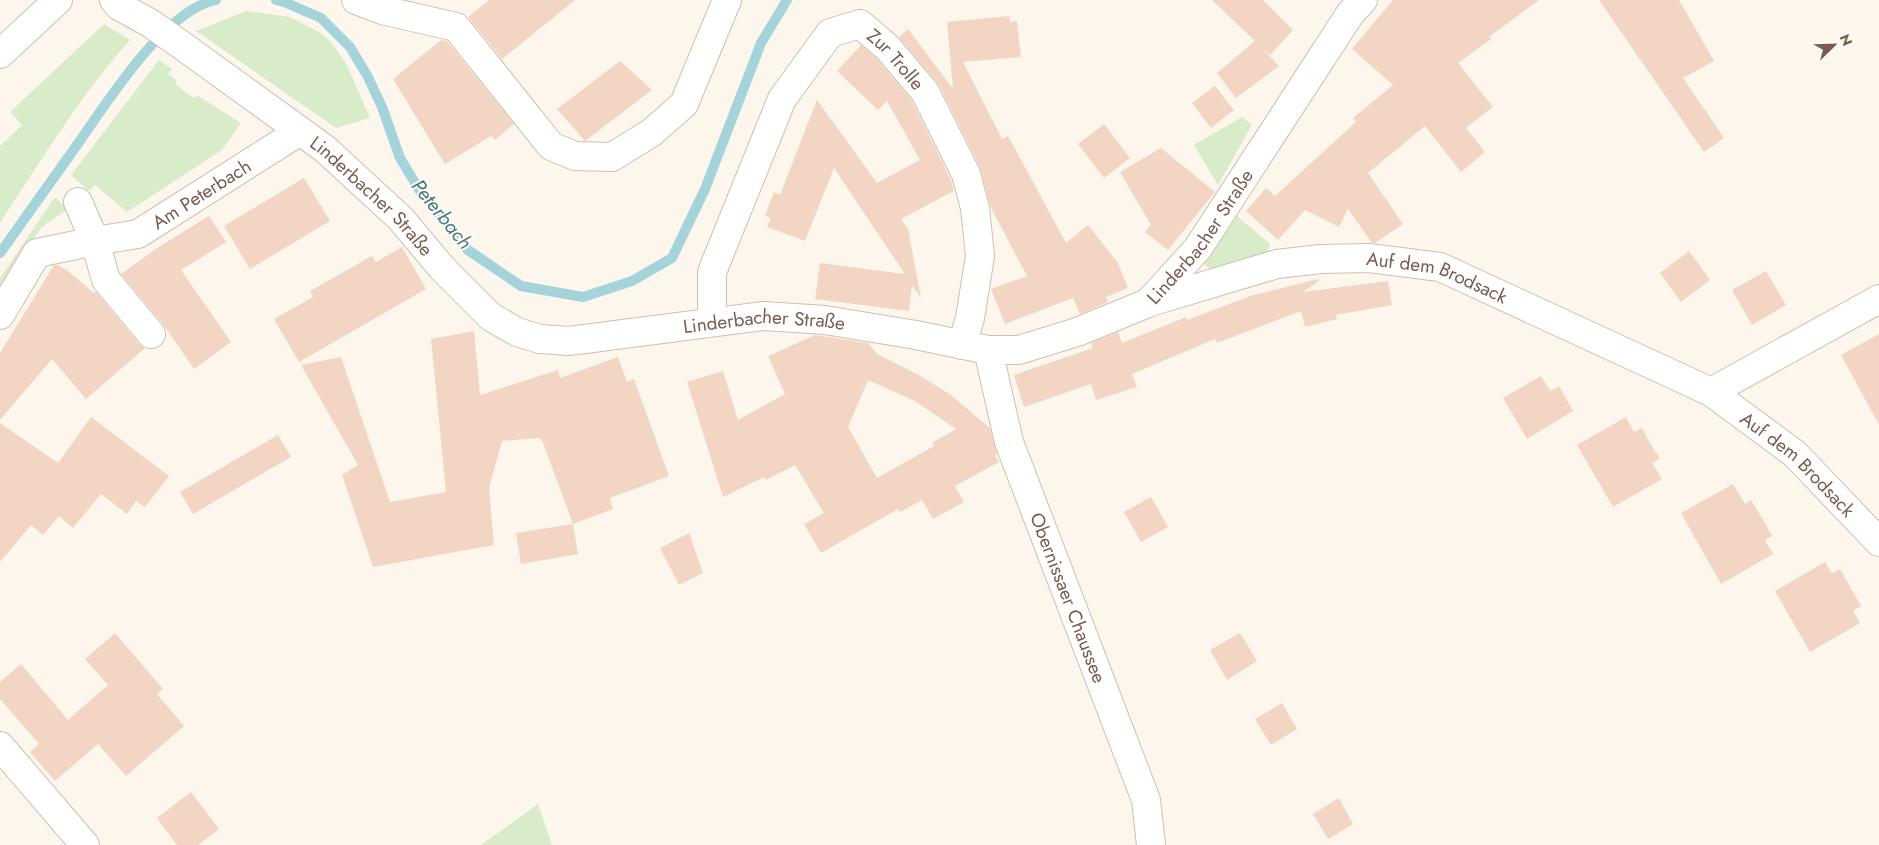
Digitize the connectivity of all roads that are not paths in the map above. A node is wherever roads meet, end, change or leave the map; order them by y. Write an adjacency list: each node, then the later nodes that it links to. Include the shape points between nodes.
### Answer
1 (58, 0): 6 (street)
2 (356, 0): 3 (street, via 382,10 456,27 551,146 575,156 612,157 652,133 684,104)
3 (727, 0)
4 (1363, 0): 11 (street, Linderbacher Straße, via 1350,14 1198,248)
5 (120, 2): 7 (street, Linderbacher Straße)
6 (0, 54)
7 (300, 130): 9 (street, Am Peterbach, via 138,234); 13 (street, Linderbacher Straße, via 401,219 442,268 490,317 517,332 540,339 569,341)
8 (78, 202): 9 (street)
9 (95, 240): 12 (street, Am Peterbach, via 37,254); 14 (street, via 106,280)
10 (1879, 299): 17 (street)
11 (1148, 303): 16 (street, Linderbacher Straße, via 1077,332 1019,350); 17 (street, Auf dem Brodsack, via 1277,264 1369,258 1440,267)
12 (0, 316)
13 (712, 322): 15 (street, Linderbacher Straße, via 764,316 798,317); 15 (street, Zur Trolle, via 712,272 782,99 830,33 860,24 887,47 925,92 966,174 975,208 980,256)
14 (151, 334)
15 (962, 345): 16 (street, Linderbacher Straße)
16 (988, 350): 21 (street, Obernissaer Chaussee, via 1009,442 1146,800)
17 (1711, 392): 18 (street, Auf dem Brodsack, via 1795,454)
18 (1879, 542)
19 (0, 746): 20 (street)
20 (85, 845)
21 (1152, 845)

